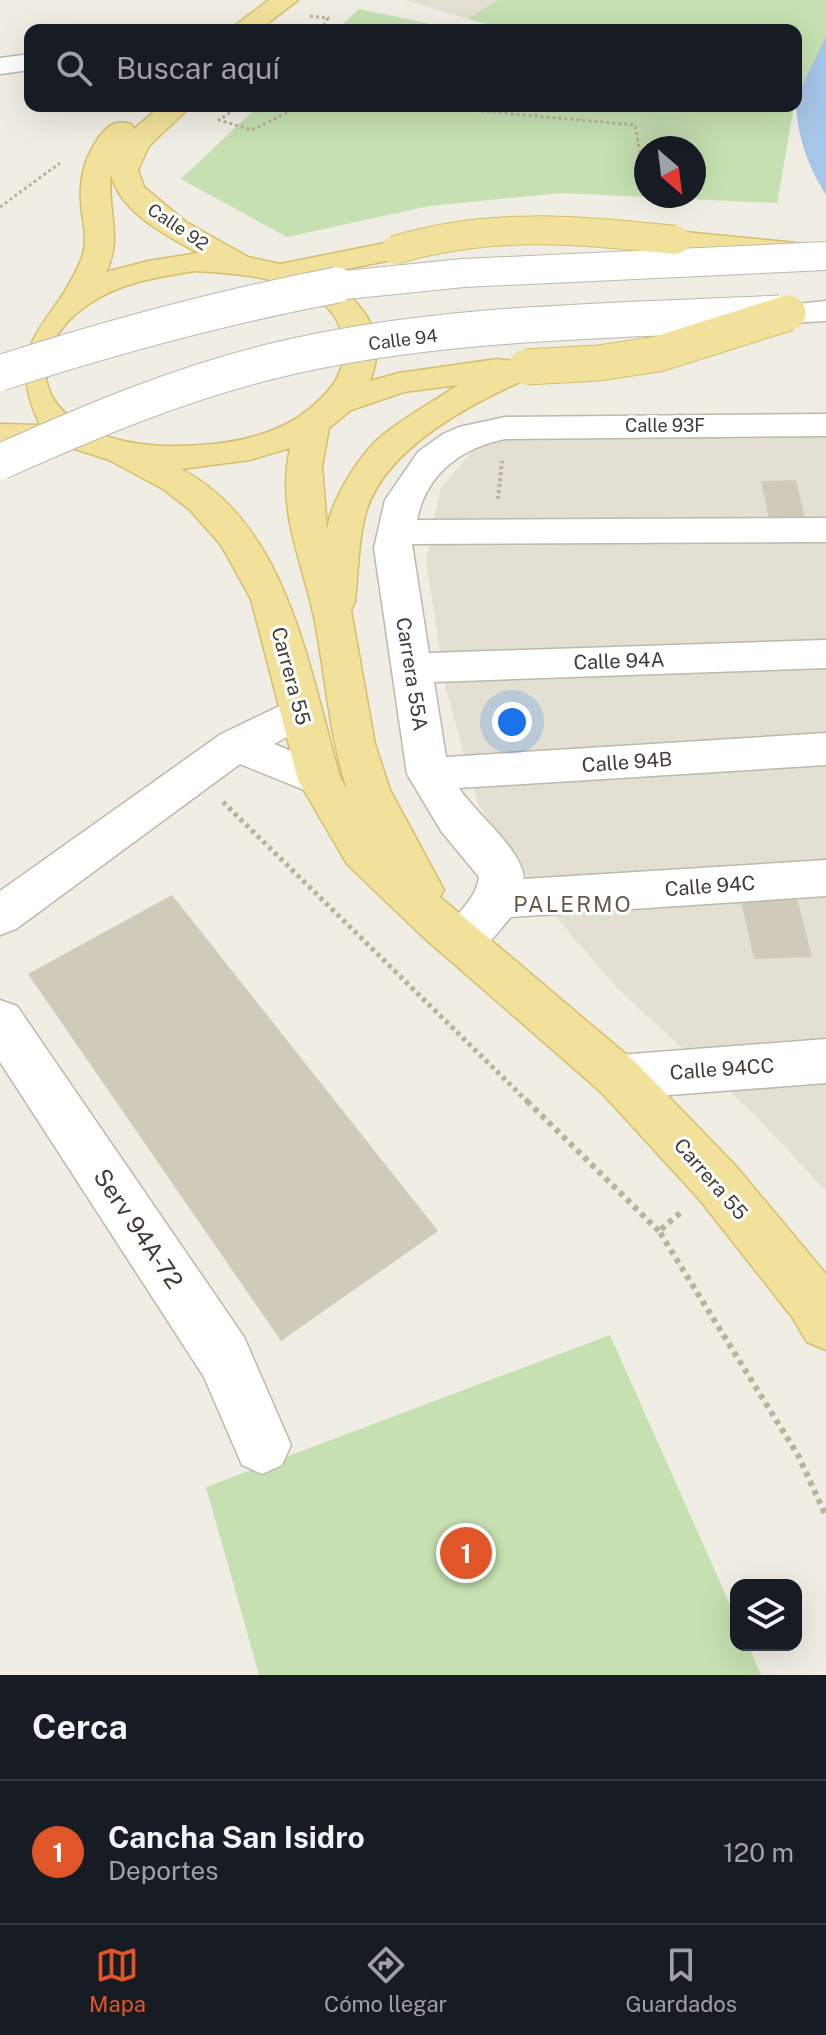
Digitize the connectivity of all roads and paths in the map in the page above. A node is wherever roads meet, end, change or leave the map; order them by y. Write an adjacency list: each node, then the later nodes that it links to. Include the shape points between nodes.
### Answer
1 (266, 11): 2 (main road)
2 (250, 24)
3 (24, 63): 4 (street)
4 (0, 66)
5 (144, 112): 16 (main road, via 113,137 95,170 101,237 95,266)
6 (170, 112): 14 (main road, Calle 92, via 136,142 124,170 130,191 175,228)
7 (231, 112): 8 (path, via 219,120 252,130)
8 (289, 112)
9 (493, 112): 10 (path, via 635,125)
10 (637, 136)
11 (61, 162): 12 (path)
12 (0, 207)
13 (826, 256): 15 (main road, bridge, via 566,231 454,234); 21 (street, bridge, via 463,273 343,284 237,304)
14 (240, 263): 15 (main road); 16 (main road, via 150,268)
15 (285, 272): 23 (main road, via 322,289 349,312 362,341 359,372)
16 (72, 300): 19 (main road)
17 (826, 311): 18 (street, Calle 94)
18 (788, 313): 22 (main road, bridge, via 658,354 526,367); 29 (street, Calle 94, bridge, via 472,332 314,353 132,405)
19 (43, 326): 20 (main road); 27 (main road, via 29,355 29,385 45,413)
20 (0, 340)
21 (0, 373)
22 (475, 379): 23 (main road, via 399,383); 32 (main road, via 394,443 366,478 347,514)
23 (326, 412): 28 (main road, via 268,445 219,456 169,459); 32 (main road, Carrera 55, via 304,466 306,523)
24 (826, 425): 25 (street, Calle 93F)
25 (505, 428): 31 (street, Carrera 55A, via 471,435 431,460 403,500)
26 (0, 435): 27 (main road)
27 (77, 437): 28 (main road)
28 (121, 452): 35 (main road, Carrera 55, via 176,481 236,538 270,599)
29 (0, 462)
30 (826, 530): 31 (street)
31 (395, 532): 34 (street, Carrera 55A)
32 (334, 620): 43 (main road, Carrera 55, via 361,769)
33 (826, 654): 34 (street, Calle 94A)
34 (411, 668): 38 (street, Carrera 55A)
35 (300, 711): 37 (street); 39 (main road, Carrera 55)
36 (826, 749): 38 (street, Calle 94B)
37 (226, 752): 39 (street); 42 (street); 48 (path, via 238,780 216,795)
38 (428, 774): 41 (street, Carrera 55A, via 456,819 502,874)
39 (319, 780): 43 (main road, Carrera 55, via 363,852)
40 (826, 878): 41 (street, Calle 94C)
41 (499, 899): 43 (street)
42 (0, 916)
43 (449, 931): 46 (main road, Carrera 55)
44 (0, 1021): 50 (street, Serv 94A-72, via 224,1357)
45 (826, 1061): 46 (street, Calle 94CC)
46 (618, 1077): 47 (main road, Carrera 55)
47 (717, 1182): 48 (path); 49 (main road, Carrera 55)
48 (659, 1231): 51 (path, via 799,1457)
49 (821, 1306)
50 (262, 1445)
51 (826, 1516)

